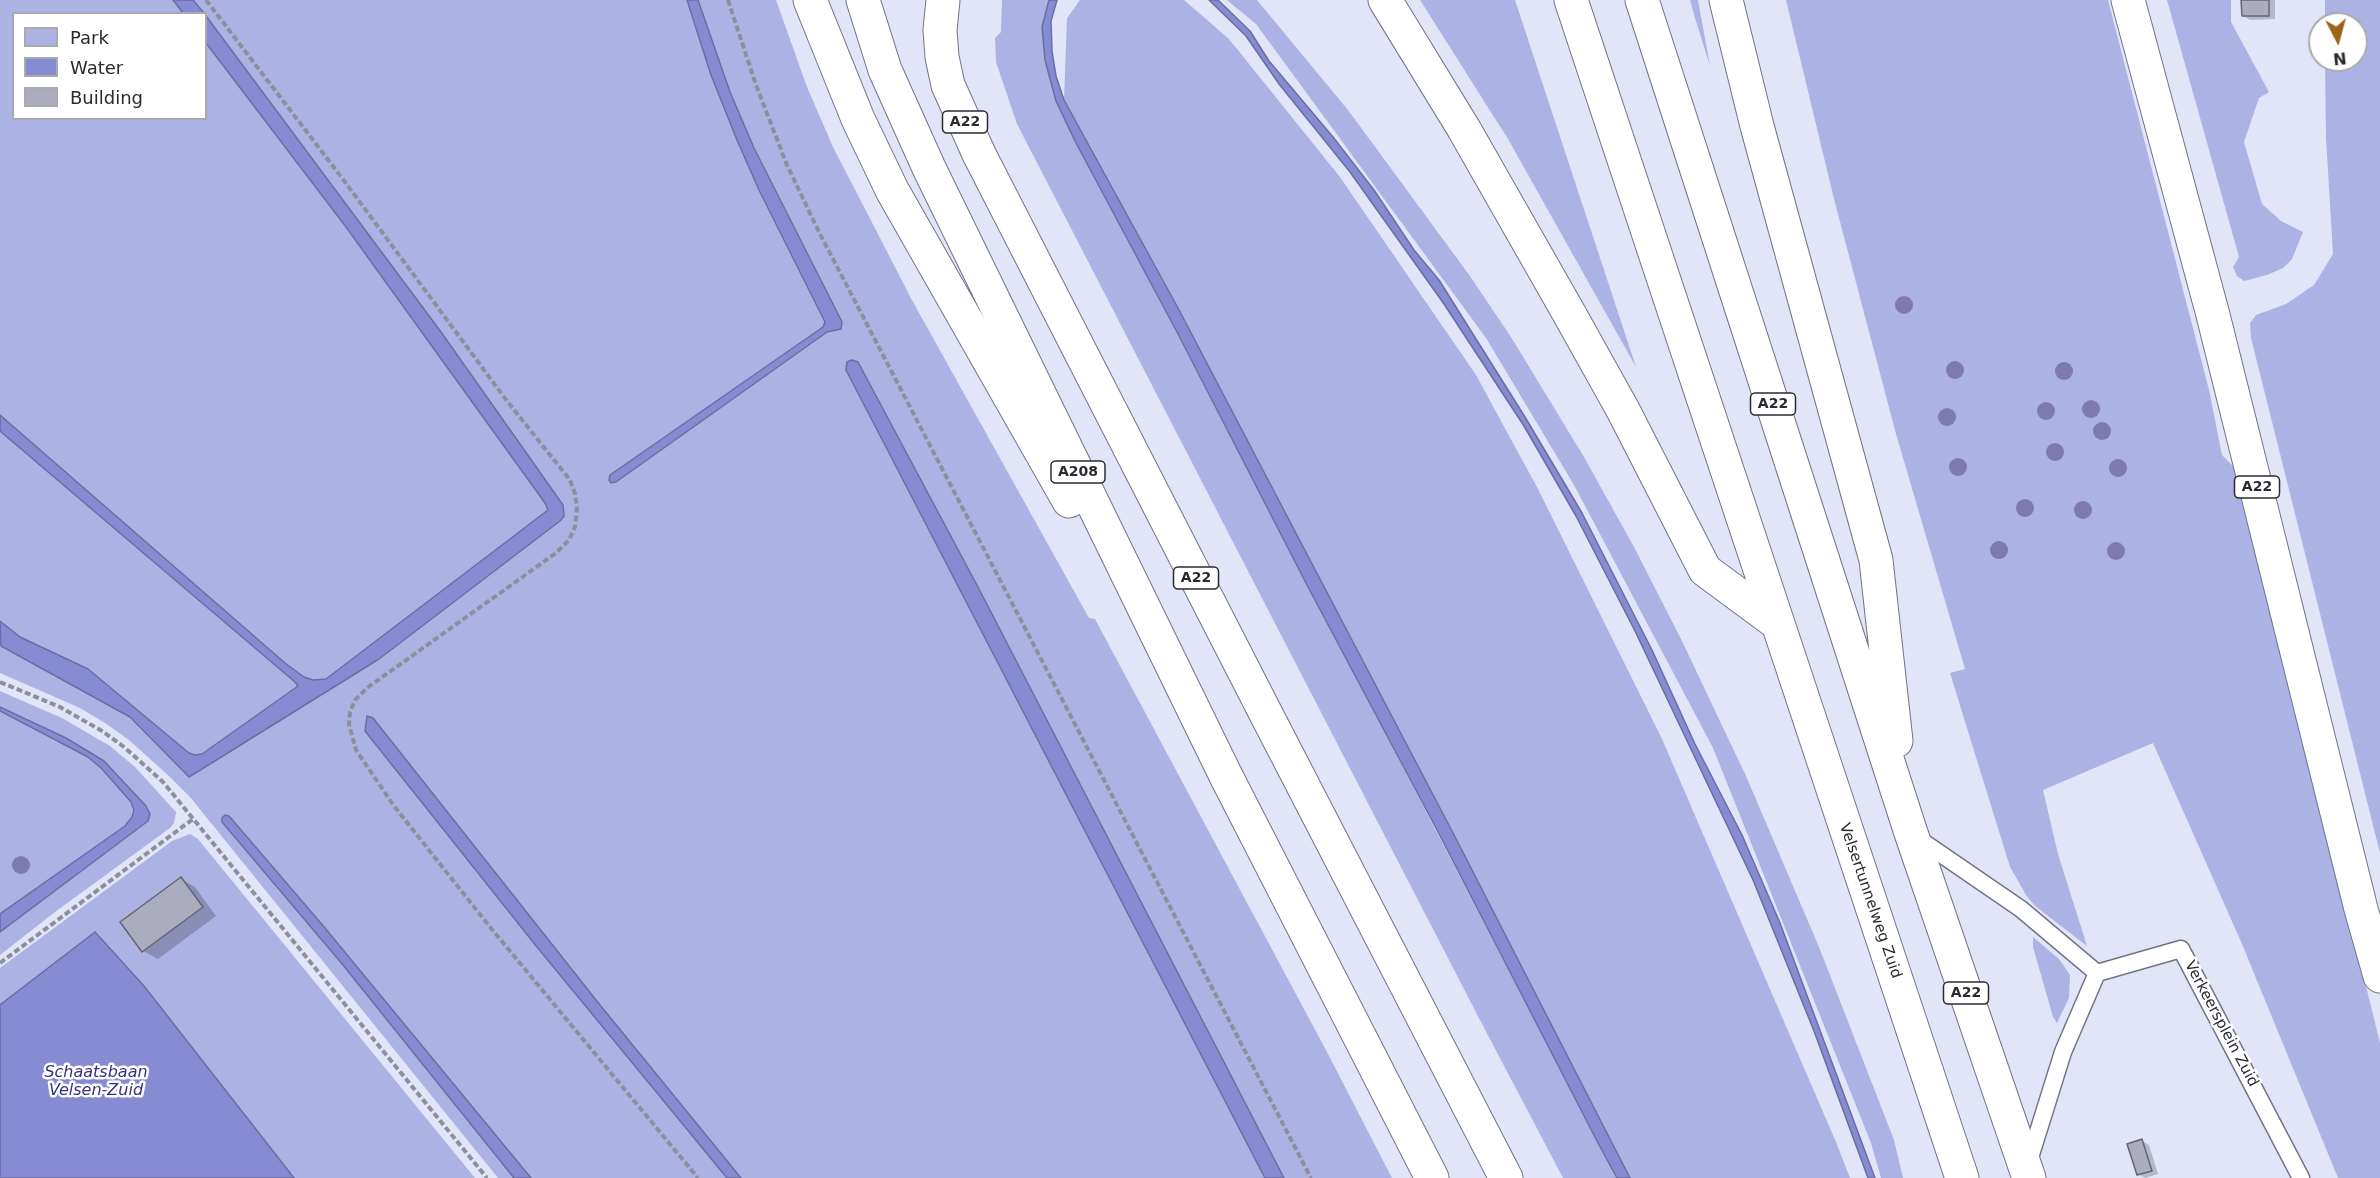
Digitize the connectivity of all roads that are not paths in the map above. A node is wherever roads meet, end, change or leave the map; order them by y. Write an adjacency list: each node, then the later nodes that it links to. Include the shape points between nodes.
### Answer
1 (810, 0): 10 (highway, via 858,119 892,190)
2 (863, 0): 10 (highway, A208, via 885,70 929,168)
3 (943, 0): 16 (highway, A22, via 940,30 948,85 979,154)
4 (1385, 0): 9 (highway, via 1570,315 1705,570)
5 (1571, 0): 9 (highway, Velsertunnelweg Zuid)
6 (1642, 0): 11 (highway, A22)
7 (1726, 0): 11 (highway, A22, via 1876,560)
8 (2128, 0): 13 (highway, A22, via 2213,315)
9 (1778, 624): 17 (highway, Velsertunnelweg Zuid)
10 (1226, 776): 15 (highway)
11 (1907, 821): 12 (lane); 14 (highway, A22)
12 (2097, 973): 14 (lane, via 2063,1052); 18 (lane, Verkeersplein Zuid, via 2181,949)
13 (2380, 976)
14 (2028, 1173)
15 (1432, 1178)
16 (1506, 1178)
17 (1962, 1178)
18 (2301, 1178)

